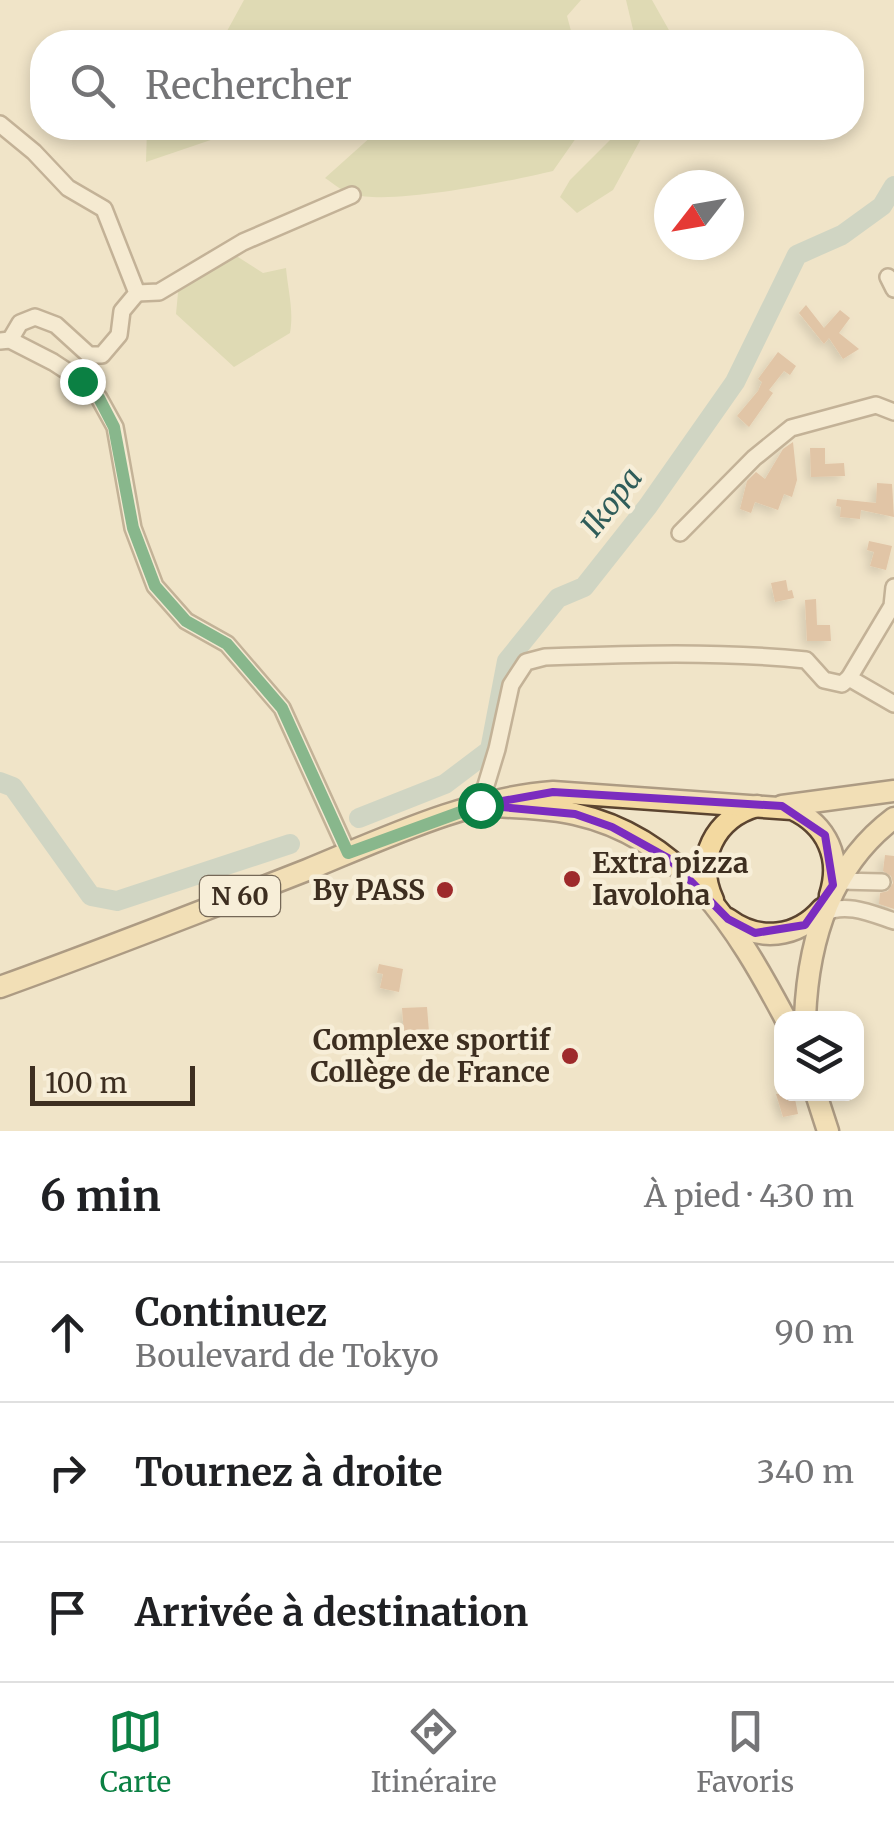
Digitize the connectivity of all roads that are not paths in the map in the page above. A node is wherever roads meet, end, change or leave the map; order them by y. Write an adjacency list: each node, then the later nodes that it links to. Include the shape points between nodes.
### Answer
1 (0, 124): 3 (street, via 68,188 104,210)
2 (352, 195): 3 (street, via 242,242 159,292)
3 (137, 293): 4 (street, via 102,355 89,355 56,325 35,317)
4 (5, 341): 14 (street, via 82,381 99,398 114,427 133,528 155,586 186,621 227,644 282,708)
5 (894, 412): 6 (street, via 876,405 791,428)
6 (680, 533)
7 (894, 587): 8 (street, via 892,606)
8 (849, 678): 9 (street); 11 (street, via 842,684 824,680 806,660 783,658 674,653 526,662 511,685)
9 (894, 704)
10 (894, 791): 12 (main road)
11 (480, 805): 12 (main road, via 554,792); 14 (main road, N 60); 17 (main road, via 575,814 612,826 668,858)
12 (774, 806): 16 (main road, via 810,819 830,844 835,864); 17 (main road, via 735,815 713,838 705,870)
13 (894, 818): 16 (main road, via 859,848)
14 (348, 853): 20 (main road, N 60)
15 (882, 882): 16 (street)
16 (829, 898): 18 (main road, via 813,919 786,933 755,933); 19 (street); 22 (main road, via 806,977)
17 (714, 902): 18 (main road)
18 (728, 919): 21 (main road)
19 (894, 921)
20 (0, 987)
21 (780, 1011)
22 (805, 1011)
23 (818, 1101): 24 (main road)
24 (828, 1131)

